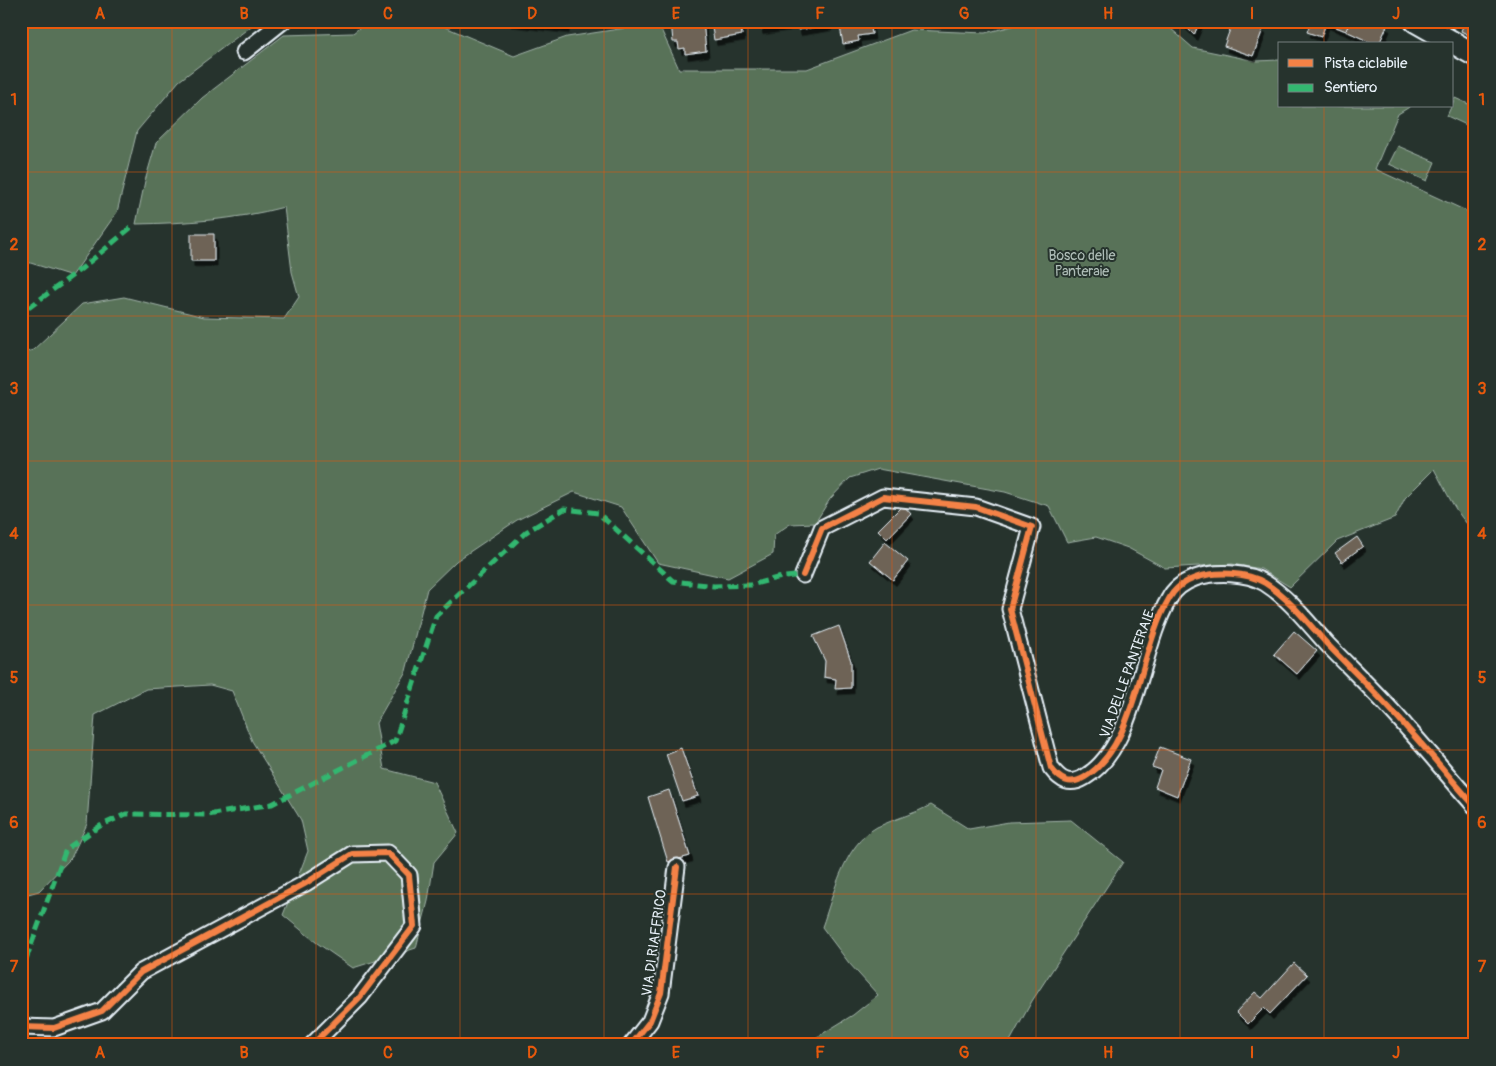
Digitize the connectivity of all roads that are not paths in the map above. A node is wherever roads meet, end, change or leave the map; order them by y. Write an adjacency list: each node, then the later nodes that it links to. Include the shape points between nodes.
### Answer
1 (282, 21): 5 (street)
2 (1415, 21): 3 (main road)
3 (1452, 42)
4 (1454, 43): 6 (main road)
5 (244, 52)
6 (1475, 55)
7 (802, 575): 8 (street, VIA DELLE PANTERAIE, via 822,528 883,497 976,507 1032,527 1010,609 1051,768 1058,778 1076,782 1092,773 1107,758 1121,733 1169,598 1180,585 1195,578 1216,574 1246,575 1265,583 1304,618 1408,728)
8 (1475, 806)
9 (677, 867): 12 (street, VIA DI RIAFFRICO, via 661,993 650,1021)
10 (21, 1027): 11 (street, via 54,1028 102,1011 141,972 306,883 352,854 388,853 409,875 414,926 360,997)
11 (312, 1045)
12 (631, 1045)

